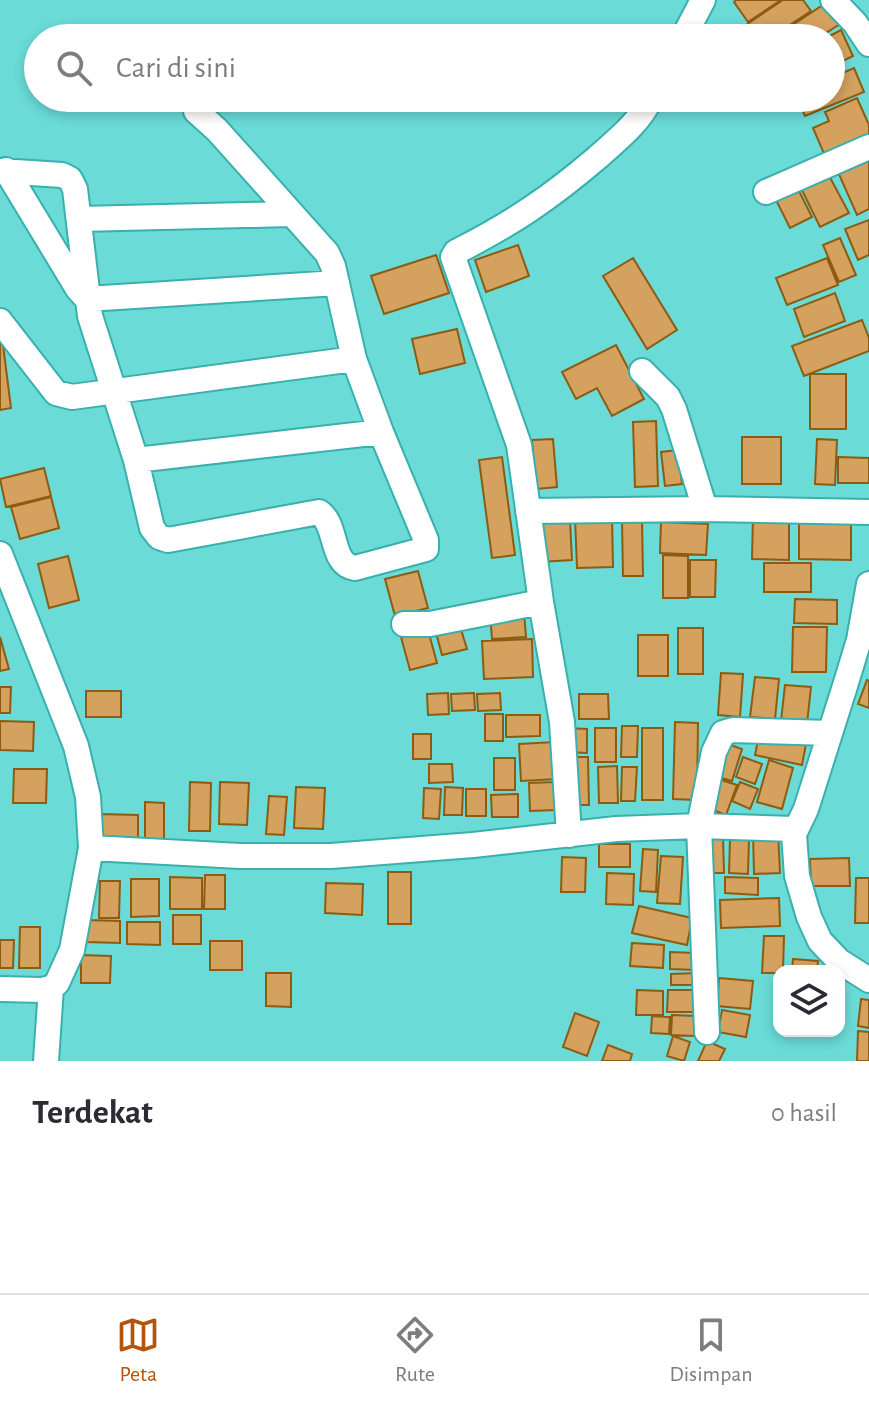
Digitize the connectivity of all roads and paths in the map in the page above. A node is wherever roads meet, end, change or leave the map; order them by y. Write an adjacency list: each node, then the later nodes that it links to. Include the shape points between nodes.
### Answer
1 (703, 0): 3 (street)
2 (833, 0): 4 (street)
3 (690, 24)
4 (869, 44)
5 (197, 112): 10 (street)
6 (642, 112): 21 (street, via 565,186 518,220 454,254 519,445)
7 (869, 147): 9 (street)
8 (3, 170): 11 (street, via 70,179); 13 (street)
9 (766, 192)
10 (291, 214): 11 (street); 12 (street, via 327,253)
11 (80, 219): 13 (street)
12 (337, 283): 13 (street); 15 (street)
13 (87, 299): 17 (street)
14 (2, 326): 17 (street, via 56,393)
15 (354, 359): 17 (street); 18 (street)
16 (642, 371): 20 (street, via 674,409)
17 (114, 393): 19 (street)
18 (381, 432): 19 (street); 19 (street, via 426,549 355,568 341,561 326,516 319,512 168,540 159,537 152,528)
19 (136, 460)
20 (705, 509): 21 (street); 22 (street)
21 (528, 511): 25 (street)
22 (869, 512)
23 (0, 554): 31 (street, via 76,746 88,797)
24 (869, 584): 27 (street, via 859,640)
25 (541, 602): 26 (street, via 430,624); 30 (street, via 562,722)
26 (404, 624)
27 (830, 733): 28 (street, via 723,733); 29 (street)
28 (699, 826): 29 (street); 30 (street); 35 (street)
29 (795, 829): 32 (street, via 797,876 820,941)
30 (569, 835): 31 (street, via 331,856)
31 (91, 848): 33 (street, via 72,950)
32 (869, 980)
33 (51, 988): 34 (street); 36 (street)
34 (0, 989)
35 (707, 1032)
36 (46, 1061)

